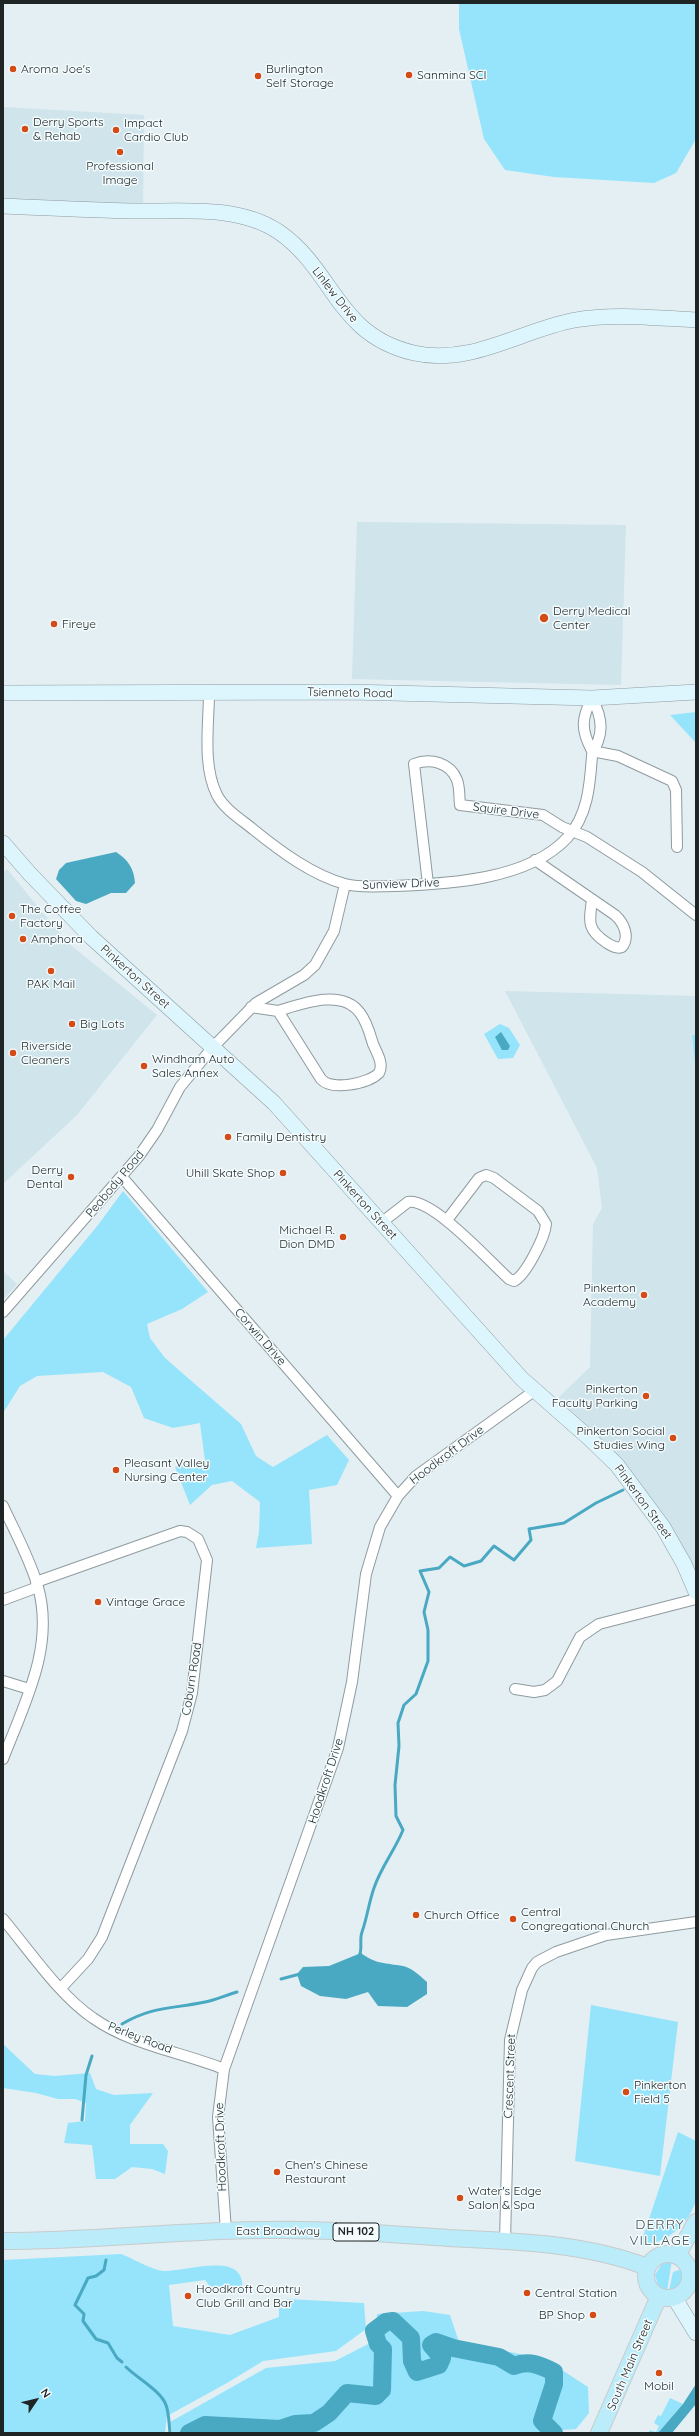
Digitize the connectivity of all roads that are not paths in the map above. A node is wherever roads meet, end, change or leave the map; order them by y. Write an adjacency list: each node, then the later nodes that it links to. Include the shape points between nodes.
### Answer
1 (3, 206): 2 (street, Linlew Drive, via 192,211 246,217 273,229 292,243 313,266 347,314 370,334 399,349 426,355 475,352 543,328 578,320 607,317)
2 (696, 320)
3 (3, 692): 4 (street, Tsienneto Road)
4 (209, 692): 6 (street, Tsienneto Road, via 350,692); 12 (street, Sunview Drive, via 209,759 212,782 218,797 236,815 281,850 317,872)
5 (696, 692): 6 (street, Tsienneto Road)
6 (592, 698): 7 (street, Sunview Drive, via 600,714 599,738); 7 (street, Sunview Drive, via 583,715)
7 (592, 751): 8 (street, Sunview Drive, via 587,796); 10 (street, via 618,756 672,781 676,790)
8 (573, 831): 11 (street, Sunview Drive, via 555,848); 13 (street, Squire Drive, via 535,813 460,805 457,780 448,768 430,760 414,764); 15 (street, Squire Drive, via 588,837 642,872)
9 (3, 842): 18 (street, Pinkerton Street, via 76,923)
10 (678, 847)
11 (535, 860): 13 (street, Sunview Drive, via 492,875); 14 (street)
12 (346, 884): 13 (street, Sunview Drive); 16 (street, Peabody Road, via 334,931 316,965)
13 (428, 884)
14 (592, 900): 14 (street, via 590,923 594,932 615,948 622,947 625,938 623,924 615,915)
15 (696, 915)
16 (252, 1007): 17 (street); 18 (street, Peabody Road)
17 (278, 1011): 17 (street, via 316,1001 338,1000 351,1005 365,1022 381,1065 379,1073 369,1079 339,1086 326,1084)
18 (213, 1047): 19 (street, Peabody Road, via 180,1087 157,1130); 21 (street, Pinkerton Street, via 274,1103)
19 (122, 1177): 22 (street, Peabody Road); 24 (street, Corwin Drive)
20 (448, 1220): 20 (street, via 514,1281 522,1275 545,1233 546,1224 538,1211 494,1178 486,1175 479,1178); 21 (street, via 412,1202 404,1204)
21 (381, 1222): 23 (street, Pinkerton Street)
22 (3, 1312)
23 (534, 1391): 24 (street, Hoodkroft Drive, via 424,1470); 27 (street, Pinkerton Street, via 594,1442 628,1478 663,1527)
24 (398, 1496): 37 (street, Hoodkroft Drive, via 380,1527 370,1556 352,1682 336,1755)
25 (4, 1509): 26 (street)
26 (37, 1584): 29 (street, Coburn Road); 31 (street, via 42,1604 43,1640 40,1659); 36 (street, Coburn Road, via 180,1531 198,1539 207,1560 192,1693 182,1731 102,1937 88,1959)
27 (696, 1592)
28 (696, 1599): 32 (street, via 599,1624 580,1637 556,1681 545,1690 534,1692)
29 (3, 1600)
30 (3, 1681): 31 (street)
31 (29, 1689): 33 (street)
32 (515, 1689)
33 (3, 1759)
34 (3, 1919): 36 (street, Perley Road)
35 (696, 1922): 41 (street, Crescent Street, via 606,1935 556,1952 537,1962 532,1968 522,1990 510,2040)
36 (61, 1988): 37 (street, Perley Road, via 84,2011 104,2025)
37 (224, 2069): 39 (street, Hoodkroft Drive, via 218,2117)
38 (696, 2222): 42 (main road)
39 (226, 2231): 40 (main road, East Broadway / NH 102, via 108,2239); 41 (main road, East Broadway / NH 102, via 303,2230)
40 (3, 2241)
41 (506, 2241): 43 (main road, East Broadway / NH 102, via 542,2244 610,2256)
42 (677, 2256): 43 (main road, via 658,2255); 44 (main road, via 686,2264)
43 (647, 2267): 45 (main road, via 645,2275 648,2286)
44 (693, 2276): 45 (main road, via 686,2288)
45 (667, 2297): 46 (street); 47 (main road, South Main Street)
46 (696, 2333)
47 (599, 2433)

